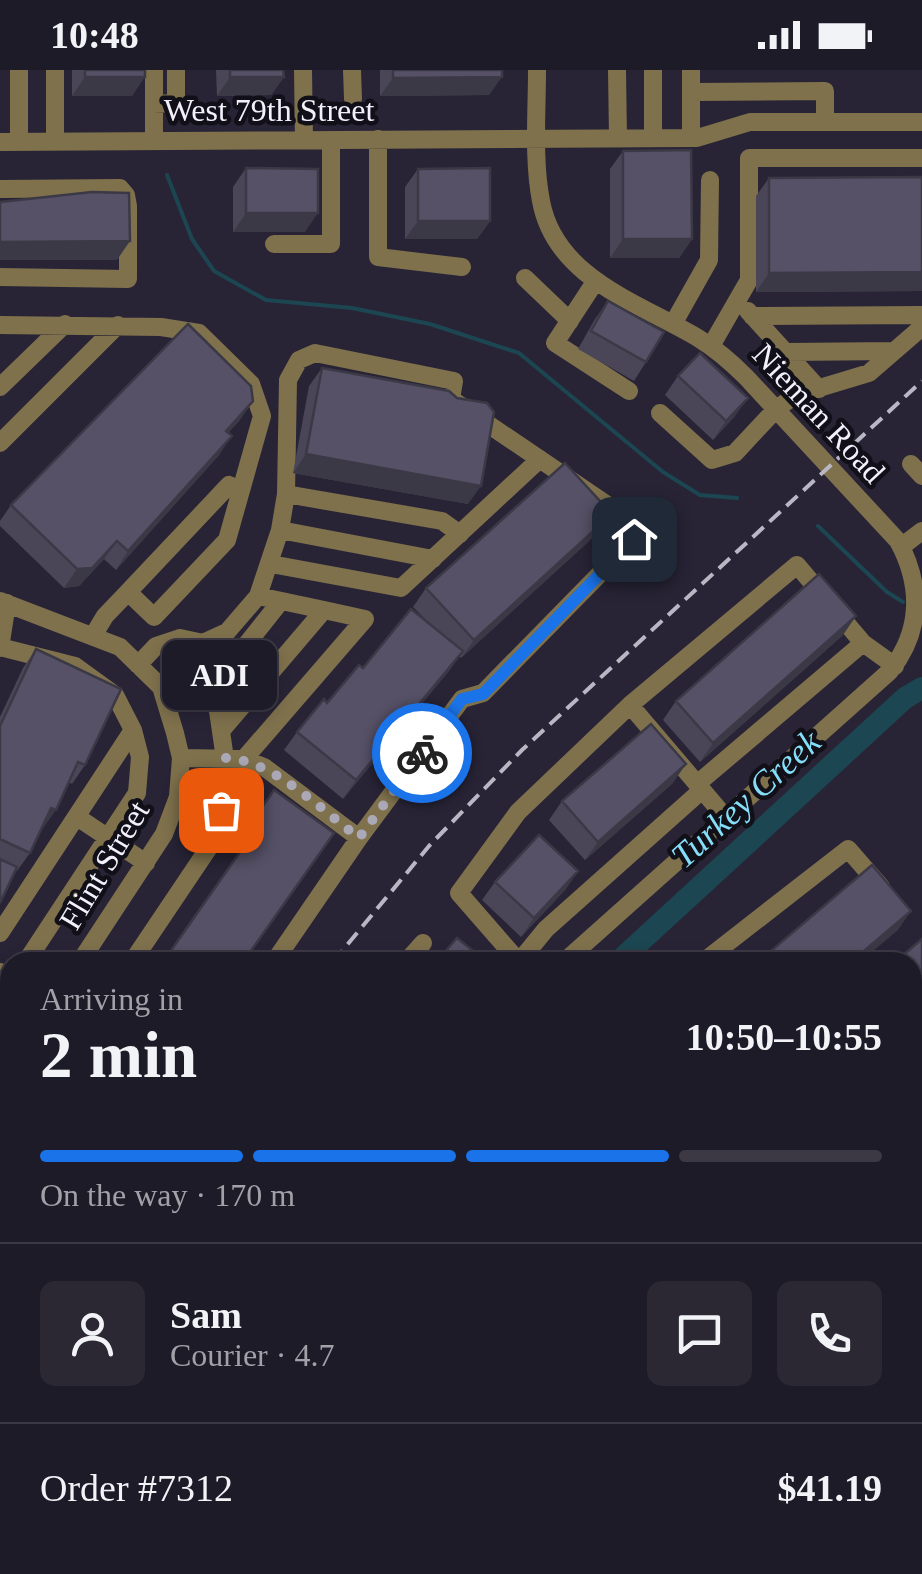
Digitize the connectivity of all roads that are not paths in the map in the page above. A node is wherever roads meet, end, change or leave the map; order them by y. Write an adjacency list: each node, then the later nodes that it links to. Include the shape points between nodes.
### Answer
1 (19, 70): 12 (street)
2 (54, 70): 26 (street)
3 (154, 70): 14 (street)
4 (176, 70): 14 (street, via 176,104)
5 (304, 70): 21 (street)
6 (352, 70): 13 (street)
7 (537, 70): 20 (street, Nieman Road)
8 (617, 70): 17 (street)
9 (653, 70): 18 (street)
10 (691, 70): 11 (street)
11 (690, 92): 15 (street, via 825,92); 19 (street)
12 (10, 93): 25 (street)
13 (353, 99)
14 (154, 104): 24 (street)
15 (825, 122): 16 (street, West 79th Street); 19 (street, West 79th Street, via 750,122)
16 (922, 122)
17 (618, 138): 18 (street, West 79th Street); 20 (street, West 79th Street)
18 (653, 138): 19 (street, West 79th Street)
19 (690, 138)
20 (538, 139): 23 (street, West 79th Street); 34 (street, Nieman Road, via 547,224)
21 (304, 140): 22 (street, West 79th Street); 24 (street, West 79th Street)
22 (331, 140): 23 (street, West 79th Street); 30 (street, via 332,244)
23 (378, 140): 31 (street, via 378,257)
24 (154, 141): 26 (street, West 79th Street)
25 (10, 142): 26 (street, West 79th Street)
26 (54, 142)
27 (922, 158): 35 (street, via 749,158 749,280)
28 (710, 180): 40 (street, via 709,260)
29 (0, 189): 32 (street, via 120,188 128,206 128,278)
30 (274, 244)
31 (462, 267)
32 (0, 278)
33 (525, 278): 38 (street)
34 (595, 282): 38 (street); 40 (street, Nieman Road)
35 (738, 300): 37 (street); 44 (street)
36 (922, 315): 37 (street)
37 (752, 316): 46 (street)
38 (570, 321): 49 (street, via 555,343)
39 (64, 324): 41 (street); 42 (street); 47 (street)
40 (673, 324): 44 (street, Nieman Road)
41 (0, 325)
42 (118, 326): 52 (street); 54 (street, via 199,333 250,384 262,416)
43 (922, 328): 45 (street)
44 (710, 346): 50 (street, Nieman Road)
45 (894, 351): 46 (street); 48 (street, via 868,373)
46 (786, 352): 48 (street)
47 (0, 387)
48 (819, 389): 50 (street)
49 (629, 391)
50 (776, 409): 51 (street, via 736,453 712,460); 59 (street, Nieman Road)
51 (660, 414)
52 (0, 442)
53 (540, 460): 55 (street, via 450,399 454,381 315,353 299,360 288,380); 58 (street); 84 (street, via 622,515 634,539 483,694 462,699)
54 (242, 490): 62 (street, via 229,485); 62 (street, via 227,540 154,617)
55 (286, 494): 56 (street); 58 (street, via 442,521)
56 (280, 530): 60 (street); 61 (street)
57 (922, 531): 59 (street)
58 (460, 534): 60 (street)
59 (902, 546): 70 (street, Nieman Road, via 919,597)
60 (433, 559): 61 (street, via 402,588)
61 (271, 564): 63 (street)
62 (128, 592): 68 (street, via 104,616)
63 (258, 596): 64 (street); 67 (street, via 227,632 203,643)
64 (282, 601): 66 (street); 74 (street)
65 (3, 602): 68 (street, Flint Street); 71 (street)
66 (324, 610): 77 (street); 79 (street, via 365,619)
67 (180, 638): 72 (street, via 156,646); 74 (street, via 199,660)
68 (102, 640): 72 (street, Flint Street)
69 (863, 643): 73 (street); 75 (street, via 797,566); 80 (street)
70 (916, 647): 73 (street, Nieman Road)
71 (0, 648): 76 (street, via 75,666 115,694)
72 (138, 665): 78 (street, Flint Street, via 161,688)
73 (895, 666): 82 (street, Nieman Road)
74 (210, 690): 77 (street)
75 (630, 706): 80 (street); 94 (street, via 518,812 458,893)
76 (133, 730): 81 (street); 83 (street, via 140,757 137,793)
77 (221, 731): 79 (street)
78 (181, 758): 79 (street); 85 (street, Flint Street, via 178,797)
79 (234, 758): 84 (street, via 264,767); 91 (street, via 214,840)
80 (699, 787): 82 (street); 95 (street)
81 (76, 818): 83 (street); 87 (street)
82 (726, 818): 96 (street, Nieman Road)
83 (106, 838): 85 (street); 89 (street)
84 (359, 838): 92 (street)
85 (146, 863): 90 (street, Flint Street)
86 (884, 891): 97 (street, via 848,850)
87 (0, 934)
88 (423, 943): 93 (street)
89 (32, 952)
90 (87, 952)
91 (139, 952)
92 (281, 952)
93 (415, 952)
94 (510, 952)
95 (527, 952)
96 (575, 952)
97 (715, 952)

